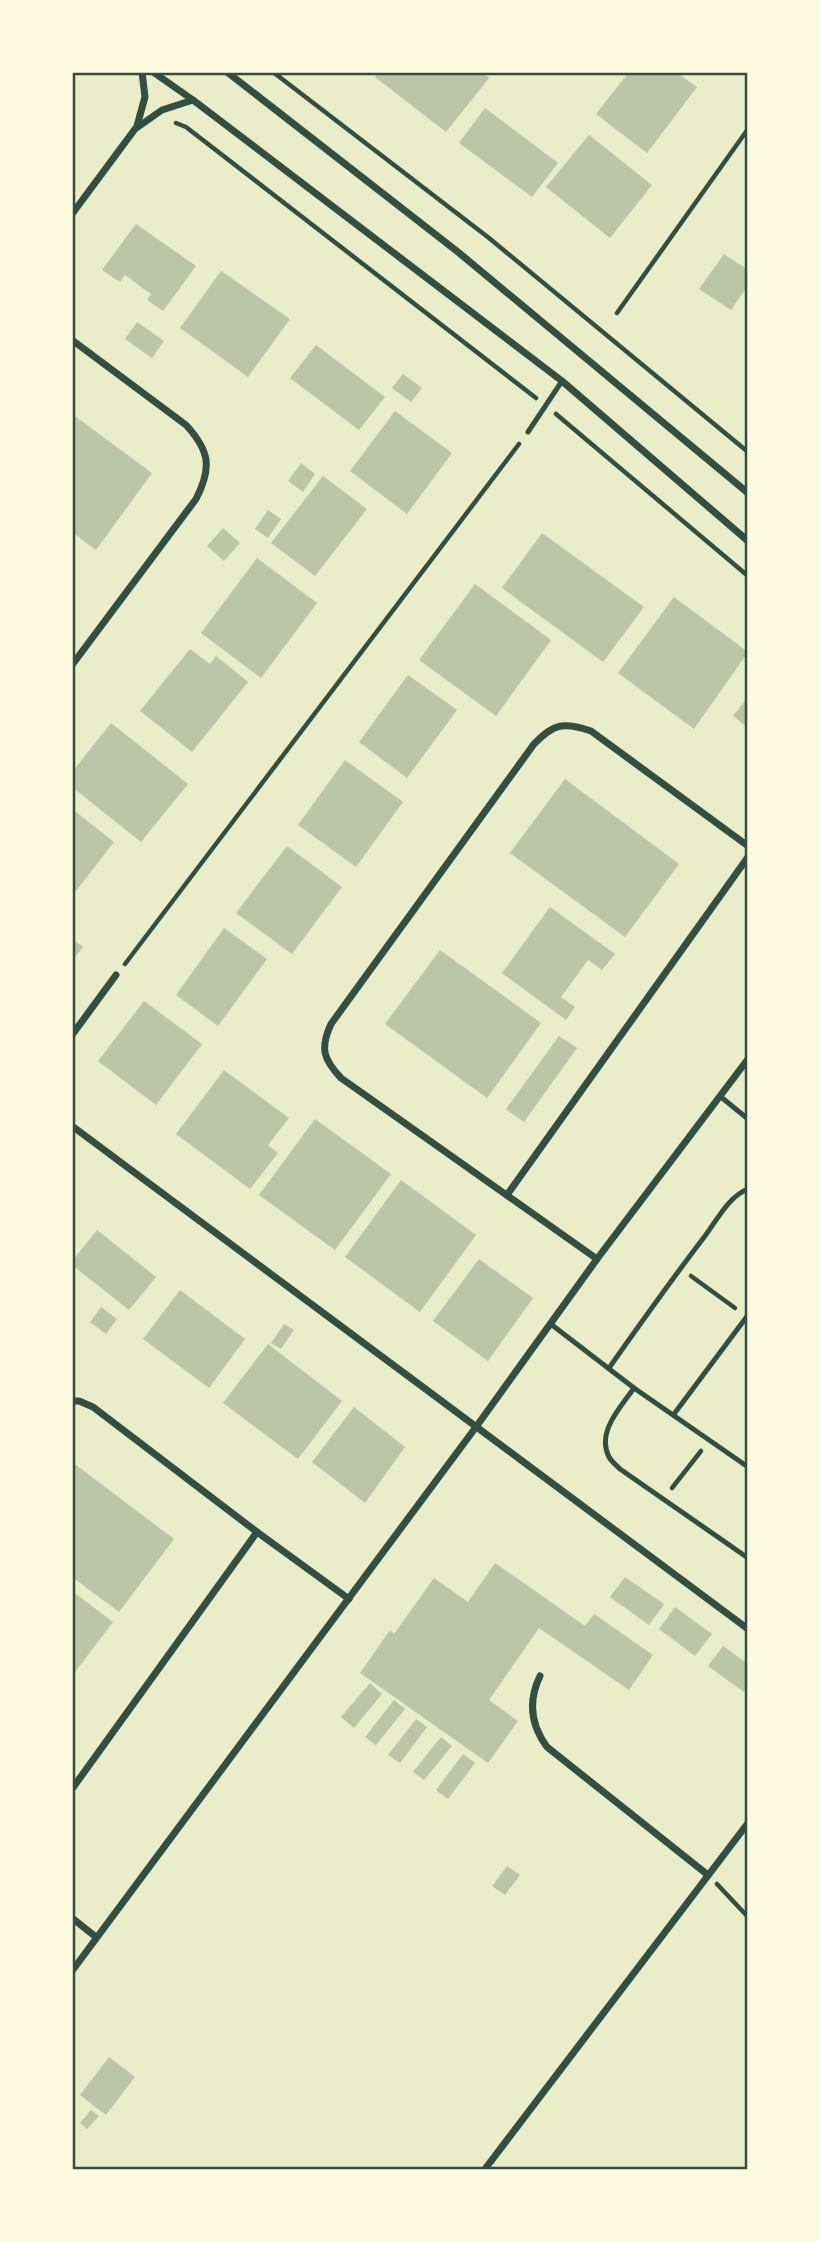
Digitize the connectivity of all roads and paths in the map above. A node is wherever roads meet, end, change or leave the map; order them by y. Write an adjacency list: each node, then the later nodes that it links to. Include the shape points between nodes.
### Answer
1 (142, 72): 7 (street, via 145,97)
2 (153, 72): 5 (street)
3 (227, 72): 16 (street, via 458,252)
4 (273, 72): 15 (path, via 489,237)
5 (193, 100): 7 (street, via 162,110); 12 (street)
6 (171, 121): 13 (path, via 186,127)
7 (135, 129): 9 (street)
8 (748, 129): 10 (path)
9 (72, 214)
10 (617, 313)
11 (72, 341): 19 (street, via 186,425 200,440 207,460 205,480 196,499)
12 (562, 382): 13 (lane); 17 (street)
13 (545, 405): 14 (lane); 18 (path)
14 (528, 432): 22 (path)
15 (748, 452)
16 (748, 493)
17 (748, 541)
18 (748, 576)
19 (72, 665)
20 (748, 846): 29 (street, via 591,730 559,725 534,744 331,1024 324,1053 341,1078)
21 (748, 857): 29 (street)
22 (116, 975): 23 (street)
23 (72, 1034)
24 (748, 1059): 25 (street)
25 (721, 1097): 26 (lane); 30 (street)
26 (748, 1119)
27 (72, 1126): 38 (street)
28 (748, 1189): 31 (lane, via 731,1201)
29 (507, 1195): 30 (street)
30 (597, 1259): 33 (street)
31 (681, 1268): 32 (path); 34 (lane)
32 (748, 1316): 37 (lane)
33 (552, 1325): 34 (lane); 38 (street)
34 (609, 1368): 35 (lane)
35 (634, 1388): 37 (lane); 41 (lane, via 609,1425 605,1441 609,1457)
36 (72, 1401): 42 (street, via 93,1407)
37 (674, 1414): 39 (lane)
38 (476, 1427): 44 (street); 45 (street)
39 (711, 1439): 40 (lane); 41 (path)
40 (748, 1467)
41 (662, 1499): 43 (lane)
42 (257, 1532): 44 (street); 47 (street)
43 (748, 1558)
44 (349, 1599): 52 (street)
45 (748, 1629)
46 (540, 1676): 49 (street, via 531,1702 532,1716 547,1747)
47 (72, 1789)
48 (748, 1823): 49 (street)
49 (708, 1875): 50 (path); 54 (street)
50 (748, 1917)
51 (72, 1918): 52 (street)
52 (96, 1937): 53 (street)
53 (72, 1971)
54 (485, 2169)

